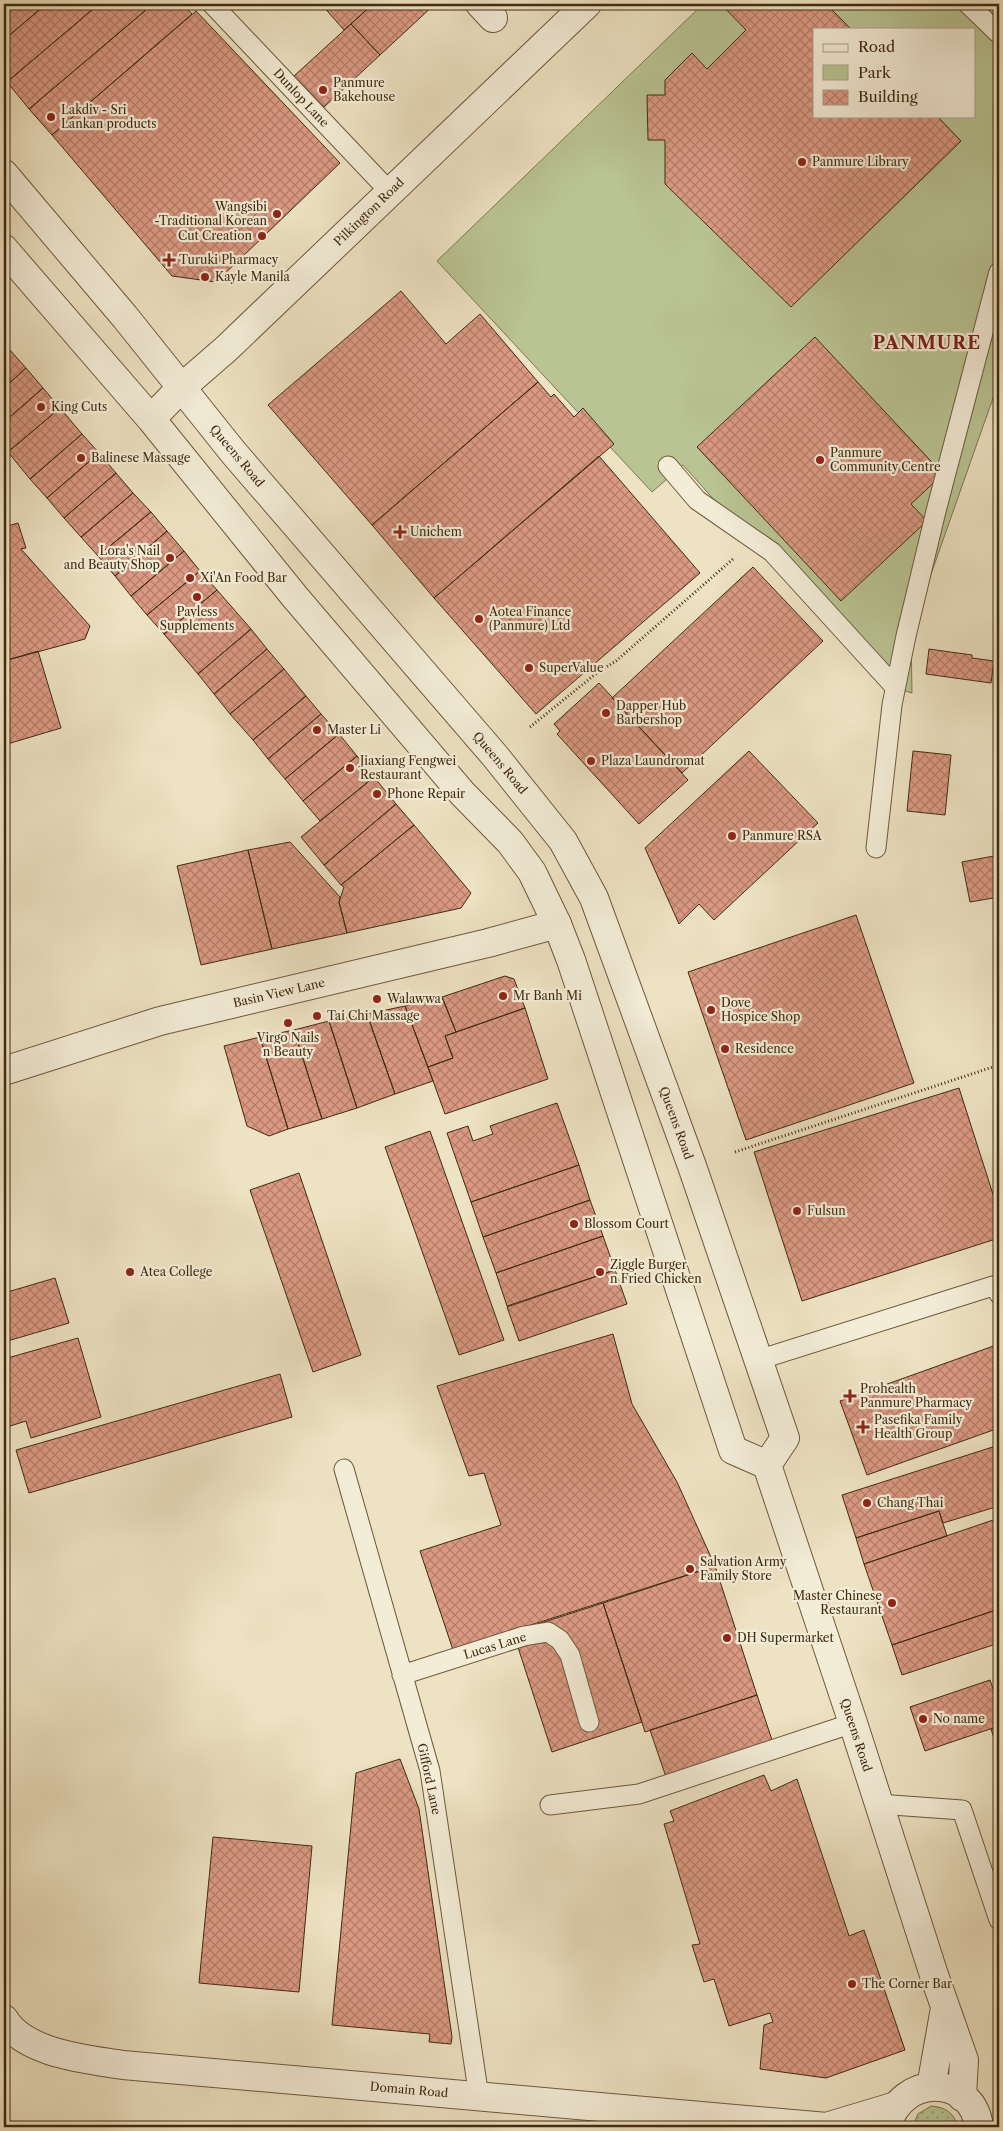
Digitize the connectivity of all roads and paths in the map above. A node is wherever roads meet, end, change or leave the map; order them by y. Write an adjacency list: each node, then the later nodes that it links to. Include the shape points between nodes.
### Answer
1 (212, 4): 6 (lane, Dunlop Lane)
2 (587, 4): 6 (street, Pilkington Road)
3 (968, 4): 4 (lane)
4 (999, 34)
5 (4, 174): 9 (street, Queens Road)
6 (390, 192): 9 (street, Pilkington Road)
7 (4, 249): 10 (street)
8 (999, 272): 13 (lane, via 936,511)
9 (181, 388): 10 (street, Pilkington Road); 21 (street, Queens Road, via 495,756 563,842 594,898 692,1166)
10 (151, 419): 16 (street, via 308,612 462,793 510,842 532,872)
11 (668, 466): 12 (lane, via 697,500)
12 (755, 540): 13 (lane, via 772,552); 14 (path, via 616,661)
13 (895, 687): 15 (lane)
14 (530, 727)
15 (876, 848)
16 (557, 924): 18 (street, Basin View Lane, via 160,1021); 22 (street, via 733,1450)
17 (999, 1065): 19 (path)
18 (4, 1071)
19 (735, 1152)
20 (999, 1294): 21 (lane, via 996,1285)
21 (758, 1360): 22 (street, Queens Road, via 786,1438)
22 (767, 1465): 26 (street, Queens Road)
23 (344, 1469): 24 (lane, Gifford Lane)
24 (402, 1674): 25 (lane, Lucas Lane, via 524,1636 548,1632 560,1640 570,1655); 33 (lane, Gifford Lane, via 430,1771)
25 (589, 1722)
26 (853, 1723): 27 (street, Queens Road); 28 (lane, via 639,1794)
27 (878, 1804): 29 (lane, via 962,1810); 30 (street, Queens Road)
28 (550, 1805)
29 (999, 1920)
30 (946, 2004): 32 (street); 34 (street, Queens Road, via 964,2060)
31 (4, 2023): 33 (street, Domain Road, via 41,2048 123,2065)
32 (931, 2087): 34 (street, via 948,2089); 35 (street, via 905,2096)
33 (478, 2097): 37 (street, Domain Road)
34 (971, 2111): 36 (street)
35 (892, 2116): 37 (street, Domain Road)
36 (999, 2119)
37 (826, 2127)

